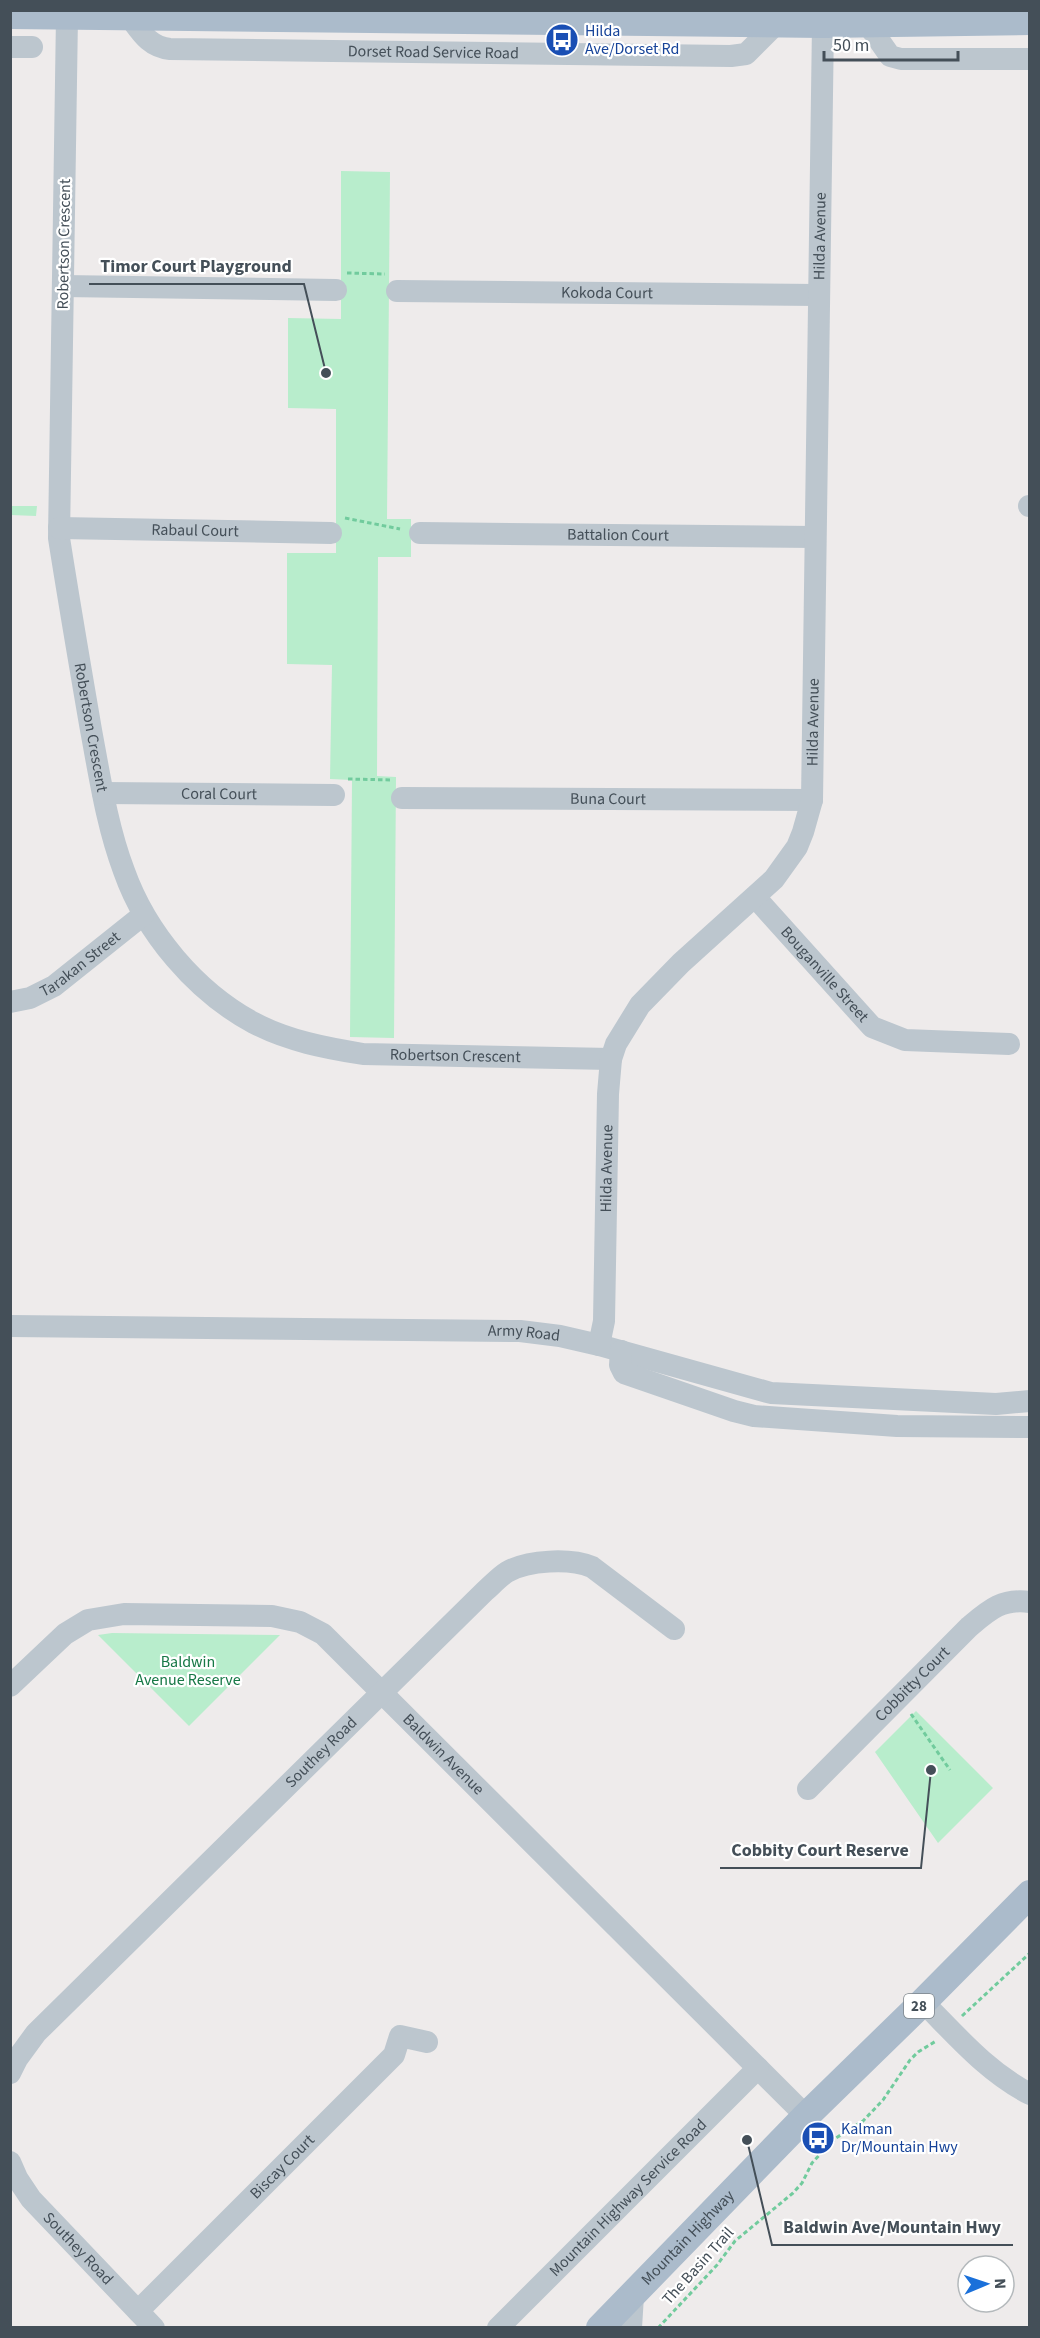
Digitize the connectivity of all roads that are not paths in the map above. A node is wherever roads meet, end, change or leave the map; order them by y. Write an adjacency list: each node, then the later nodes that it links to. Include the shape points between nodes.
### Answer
1 (67, 13): 3 (main road); 5 (main road); 13 (street, Robertson Crescent)
2 (283, 14): 4 (main road); 5 (main road)
3 (10, 15)
4 (546, 15): 8 (main road)
5 (129, 16): 8 (street, Dorset Road Service Road, via 146,39 158,48 170,49 731,56 746,54)
6 (823, 17): 8 (main road); 9 (main road); 14 (street, Hilda Avenue)
7 (1029, 21): 9 (main road)
8 (776, 24)
9 (867, 24): 10 (street, via 890,56 901,59)
10 (1029, 59)
11 (338, 282): 13 (street)
12 (394, 282): 14 (street, Kokoda Court)
13 (63, 286): 16 (street, Robertson Crescent)
14 (818, 295): 18 (street, Hilda Avenue)
15 (333, 524): 16 (street, Rabaul Court)
16 (59, 528): 21 (street, Robertson Crescent, via 69,608)
17 (420, 533): 18 (street, Battalion Court)
18 (815, 537): 22 (street, Hilda Avenue)
19 (338, 787): 21 (street, Coral Court)
20 (400, 789): 22 (street, Buna Court)
21 (103, 793): 24 (street, Robertson Crescent, via 124,872)
22 (812, 800): 23 (street, Hilda Avenue, via 797,847)
23 (755, 897): 26 (street, Bouganville Street, via 872,1027 905,1040); 27 (street, Hilda Avenue, via 640,1005)
24 (143, 915): 25 (street, Tarakan Street, via 54,986 30,999); 27 (street, Robertson Crescent, via 197,982 254,1023 289,1038 363,1054)
25 (10, 1002)
26 (1009, 1044)
27 (611, 1059): 29 (street, Hilda Avenue, via 604,1321)
28 (10, 1326): 29 (street, Army Road, via 520,1331)
29 (610, 1348): 30 (street, Army Road, via 771,1393 996,1404); 31 (street, via 624,1373 754,1416 897,1426)
30 (1029, 1401)
31 (1029, 1427)
32 (1029, 1602): 36 (street, Cobbitty Court, via 1014,1600 992,1608 969,1627)
33 (674, 1629): 35 (street, Southey Road, via 592,1568 579,1562 540,1563 509,1571)
34 (10, 1686): 35 (street, Baldwin Avenue, via 65,1634 88,1620 124,1614 272,1616 300,1622 323,1634)
35 (383, 1692): 40 (street, Baldwin Avenue); 41 (street, Southey Road, via 36,2033)
36 (808, 1790)
37 (1029, 1894): 38 (main road, Mountain Highway / 28)
38 (923, 2002): 42 (street, via 982,2061); 43 (main road, Mountain Highway / 28)
39 (427, 2042): 46 (street, Biscay Court, via 400,2036 394,2055)
40 (758, 2068): 43 (street, Baldwin Avenue); 48 (street, Mountain Highway Service Road)
41 (10, 2073)
42 (1029, 2094)
43 (806, 2116): 45 (main road, Mountain Highway / 28)
44 (10, 2162): 46 (street, Southey Road, via 32,2199)
45 (633, 2296): 49 (main road, Mountain Highway / 28); 50 (street)
46 (138, 2311): 47 (street, Southey Road)
47 (154, 2328)
48 (498, 2328)
49 (600, 2328)
50 (631, 2328)

